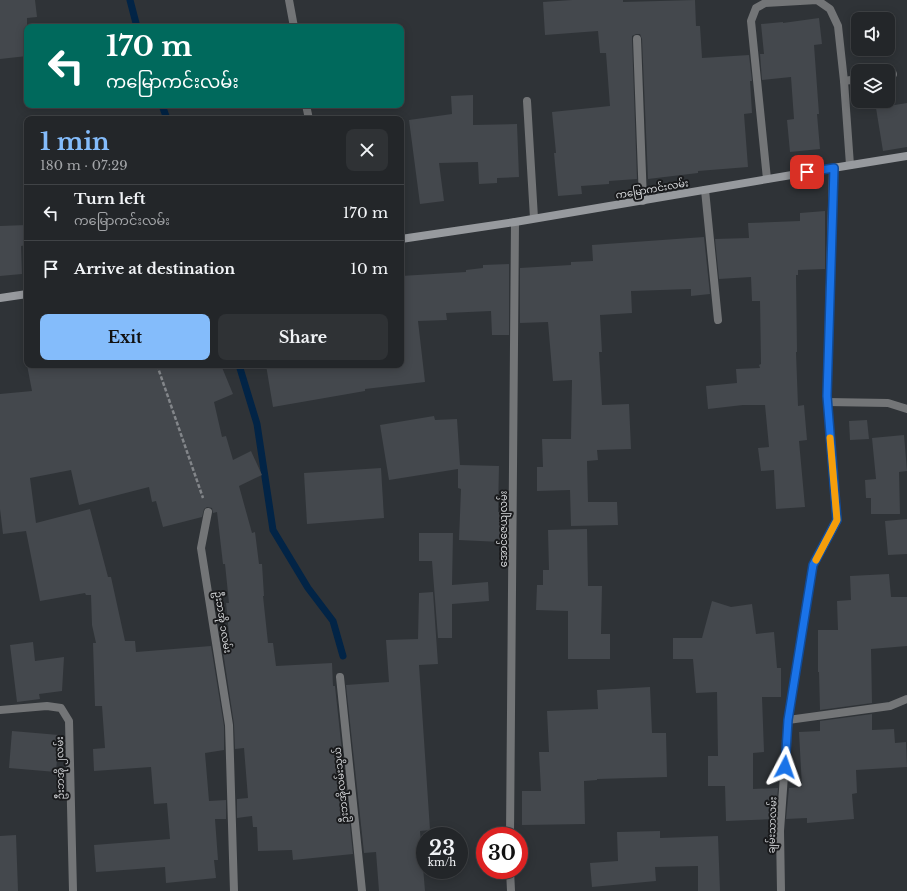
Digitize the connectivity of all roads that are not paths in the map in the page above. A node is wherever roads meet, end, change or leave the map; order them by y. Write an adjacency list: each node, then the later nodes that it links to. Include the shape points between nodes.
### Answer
1 (289, 0): 2 (street)
2 (293, 24)
3 (637, 39): 12 (street)
4 (851, 80): 5 (street)
5 (844, 81): 8 (street); 10 (street, via 838,26 830,9 817,0 764,3 756,8 751,21)
6 (527, 101): 13 (street)
7 (907, 156): 8 (main road, ကမြောကင်းလမ်း)
8 (850, 165): 9 (main road, ကမြောကင်းလမ်း)
9 (834, 168): 10 (main road, ကမြောကင်းလမ်း); 19 (street, ချမ်းသာလမ်း)
10 (766, 179): 11 (main road, ကမြောကင်းလမ်း)
11 (705, 190): 12 (main road, ကမြောကင်းလမ်း); 18 (street)
12 (643, 201): 13 (main road, ကမြောကင်းလမ်း)
13 (534, 218): 14 (main road, ကမြောကင်းလမ်း)
14 (515, 222): 15 (main road, ကမြောကင်းလမ်း); 26 (street, အောင်ဇေယျလမ်း)
15 (404, 239)
16 (24, 294): 17 (main road)
17 (0, 298)
18 (718, 320)
19 (827, 402): 20 (street, via 888,403); 25 (street, ချမ်းသာလမ်း, via 837,520 813,565)
20 (907, 409)
21 (208, 512): 29 (street, ဦးဘအို ၁လမ်း, via 201,548 229,725)
22 (340, 677): 30 (street, ဦးဘအိုလမ်းသွယ်)
23 (907, 699): 25 (street, via 890,706)
24 (0, 710): 28 (street, ဦးဘအို ၂လမ်း, via 46,706 61,708 69,722)
25 (788, 720): 32 (street, ချမ်းသာလမ်း, via 780,831)
26 (510, 827)
27 (510, 879): 31 (street)
28 (73, 891)
29 (234, 891)
30 (362, 891)
31 (511, 891)
32 (781, 891)

